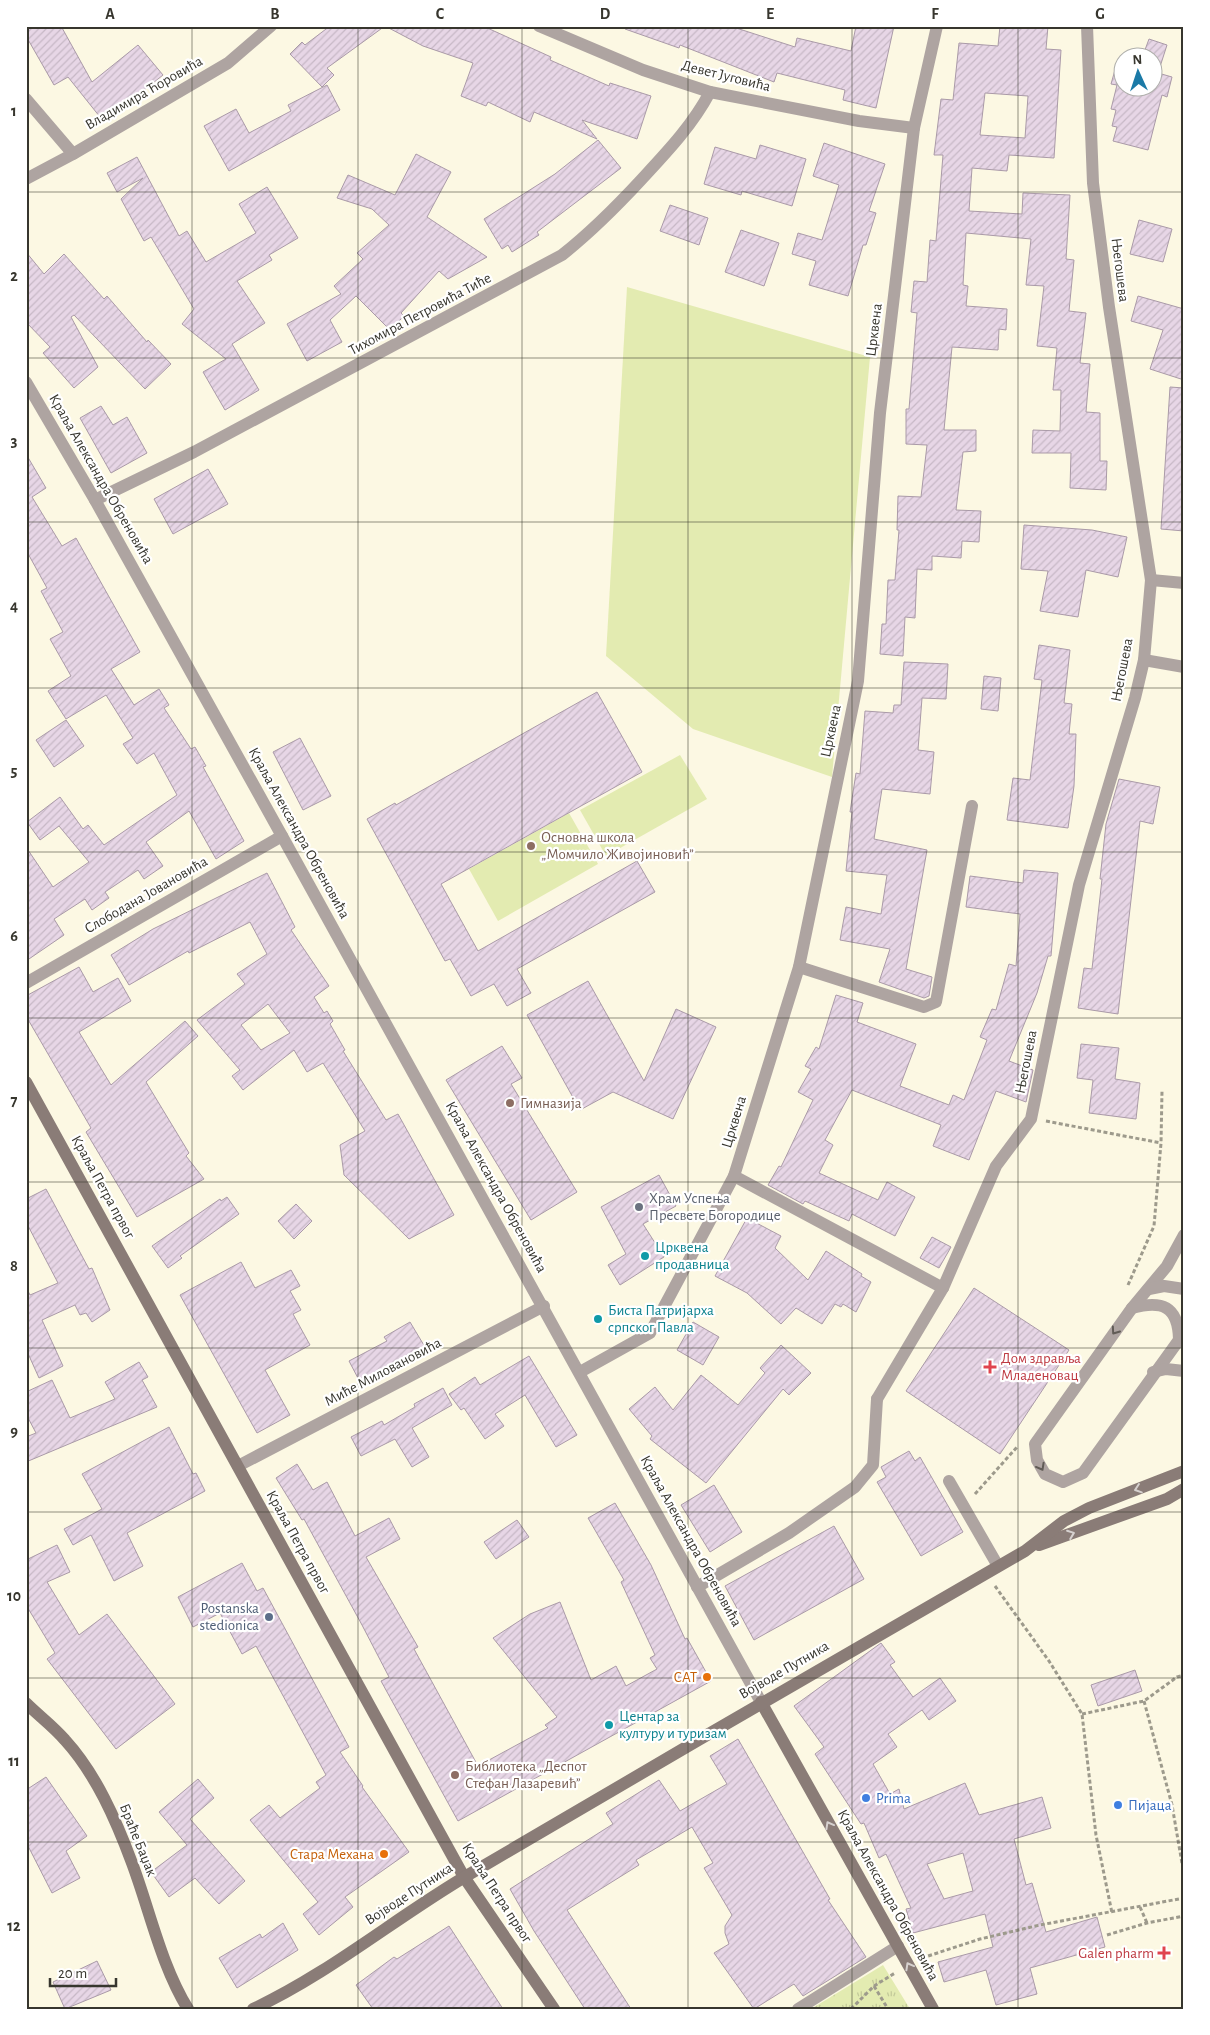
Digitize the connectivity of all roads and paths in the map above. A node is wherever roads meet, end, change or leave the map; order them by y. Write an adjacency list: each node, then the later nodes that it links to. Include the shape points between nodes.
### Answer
1 (271, 26): 8 (street, Владимира Ћоровића, via 228,63)
2 (539, 26): 5 (street, Девет Југовића, via 643,70)
3 (937, 26): 7 (street, Црквена)
4 (1087, 26): 12 (street, Његошева, via 1093,183 1108,307)
5 (710, 92): 7 (street, Девет Југовића, via 859,121); 11 (street, Тихомира Петровића Тиће, via 698,114 666,153 593,231 562,255 194,452)
6 (26, 99): 8 (street)
7 (914, 128): 18 (street, Црквена, via 880,414 858,680)
8 (73, 154): 9 (street, Владимира Ћоровића)
9 (26, 178)
10 (26, 382): 11 (street, Краља Александра Обреновића)
11 (95, 500): 17 (street, Краља Александра Обреновића)
12 (1151, 580): 13 (street); 14 (street, Његошева)
13 (1184, 583)
14 (1144, 660): 15 (street); 22 (street, Његошева, via 1078,885)
15 (1184, 667)
16 (972, 806): 18 (street, via 936,1002 924,1008)
17 (282, 836): 19 (street, Слободана Јовановића); 30 (street, Краља Александра Обреновића)
18 (799, 967): 24 (street, Црквена)
19 (26, 983)
20 (26, 1082): 37 (street, Краља Петра првог)
21 (1162, 1091): 23 (path)
22 (1031, 1119): 23 (path); 26 (street, Његошева, via 996,1166)
23 (1161, 1143): 27 (path, via 1154,1226)
24 (734, 1176): 26 (street); 34 (street, Црквена, via 650,1334)
25 (1184, 1235): 28 (street)
26 (943, 1288): 46 (street, Његошева, via 877,1399 873,1465 855,1487 790,1533)
27 (1126, 1289)
28 (1150, 1289): 29 (street, via 1164,1286); 31 (street)
29 (1184, 1289)
30 (544, 1306): 34 (street, Краља Александра Обреновића); 37 (street, Миће Миловановића)
31 (1132, 1308): 32 (street, via 1162,1305 1178,1323); 35 (street, one-way to 35, via 1035,1444 1037,1460 1045,1474 1063,1482 1083,1473)
32 (1181, 1336): 35 (street)
33 (1184, 1371): 35 (street, via 1166,1369)
34 (580, 1372): 46 (street, Краља Александра Обреновића)
35 (1153, 1372)
36 (1019, 1445): 43 (path)
37 (238, 1466): 53 (street, Краља Петра првог)
38 (1184, 1471): 44 (street, Војводе Путника, one-way to 44, via 1089,1508 1064,1521)
39 (949, 1481): 43 (street)
40 (1184, 1489): 41 (street, Војводе Путника)
41 (1167, 1499): 42 (street); 44 (street, Војводе Путника, one-way to 41)
42 (1184, 1501)
43 (964, 1505): 45 (street)
44 (1025, 1551): 45 (street, Војводе Путника)
45 (992, 1570): 49 (street, Војводе Путника); 51 (path, via 997,1590 1049,1661)
46 (697, 1587): 49 (street, Краља Александра Обреновића)
47 (1184, 1675): 48 (path)
48 (1144, 1701): 51 (path); 52 (path, via 1172,1805)
49 (760, 1702): 53 (street, Војводе Путника); 60 (street, Краља Александра Обреновића, one-way to 49)
50 (26, 1703): 63 (street, Браће Баџак, via 65,1740 105,1801 132,1864 171,1975)
51 (1082, 1714): 56 (path, via 1096,1834)
52 (1184, 1875)
53 (464, 1877): 64 (street, Војводе Путника, via 346,1956); 65 (street, Краља Петра првог)
54 (1184, 1898): 55 (path)
55 (1140, 1907): 56 (path); 58 (path)
56 (1112, 1913): 61 (path, via 1040,1925 980,1940)
57 (1184, 1916): 58 (path)
58 (1146, 1923): 59 (path)
59 (1107, 1935)
60 (898, 1946): 61 (street, Краља Александра Обреновића); 66 (street)
61 (908, 1964): 62 (path); 69 (street, Краља Александра Обреновића, one-way to 61)
62 (874, 1986): 67 (path); 68 (path)
63 (188, 2009)
64 (253, 2009)
65 (554, 2009)
66 (798, 2009)
67 (851, 2009)
68 (888, 2009)
69 (933, 2009)

